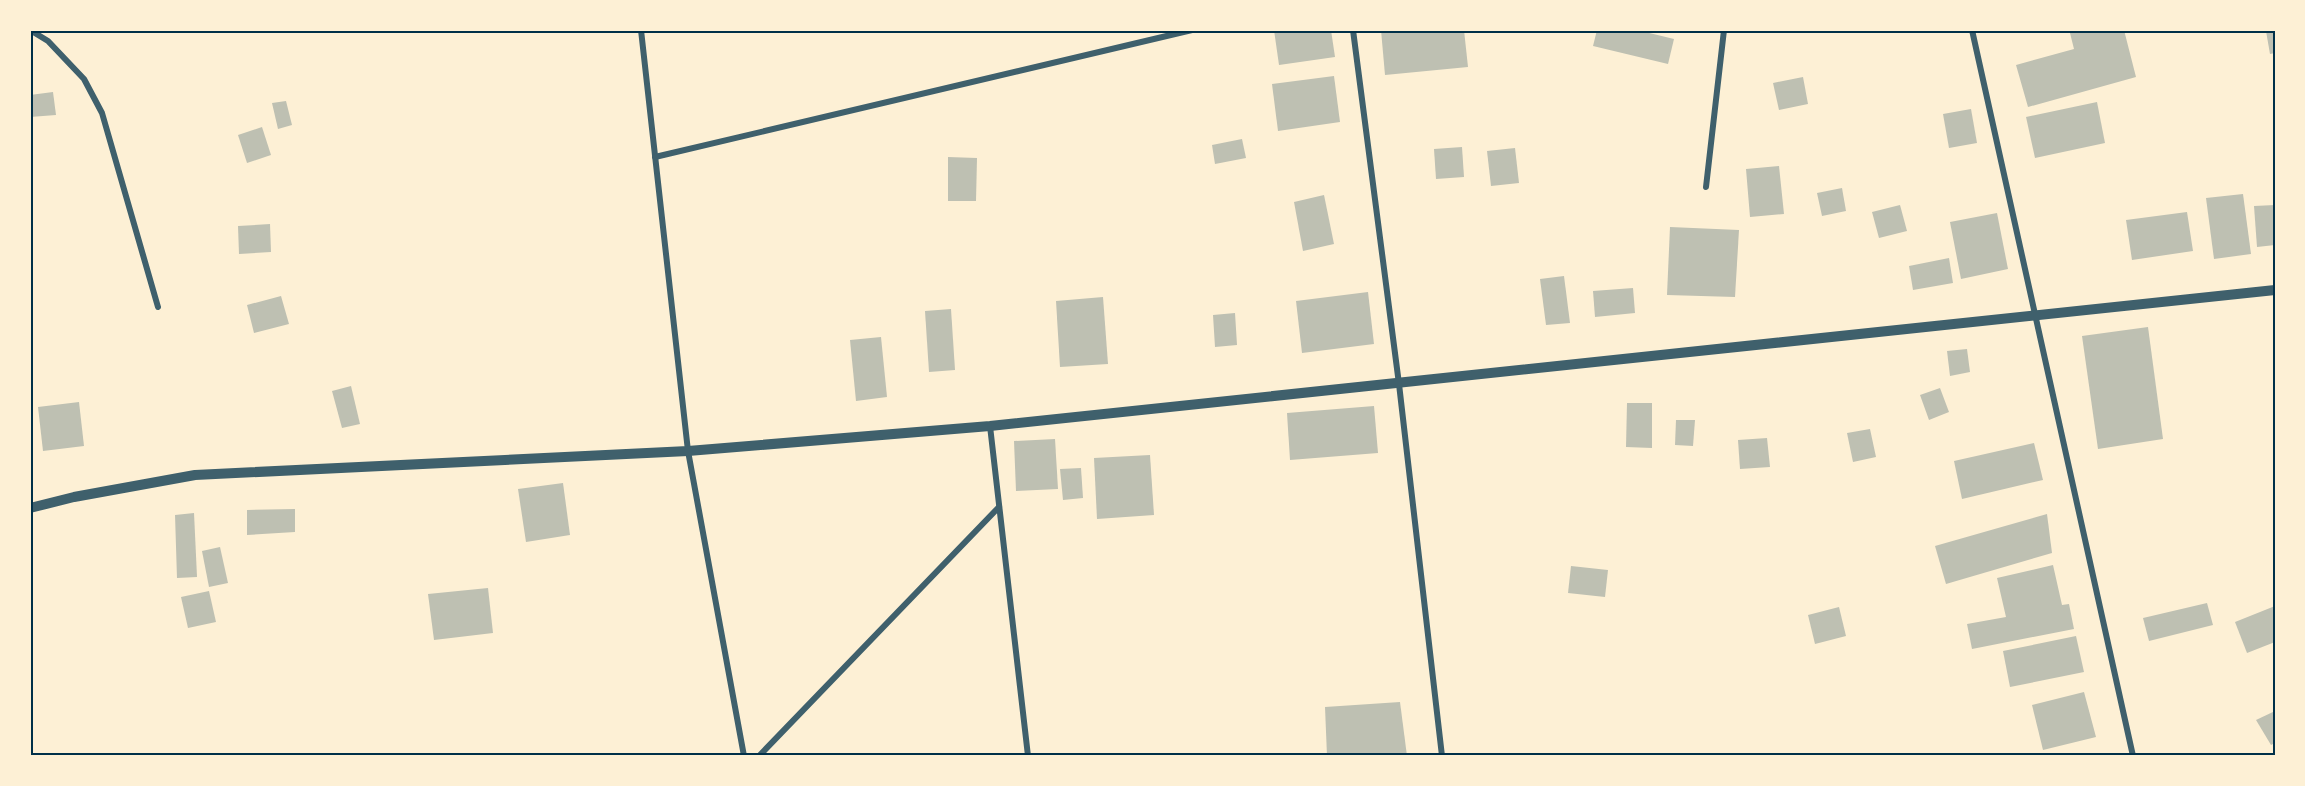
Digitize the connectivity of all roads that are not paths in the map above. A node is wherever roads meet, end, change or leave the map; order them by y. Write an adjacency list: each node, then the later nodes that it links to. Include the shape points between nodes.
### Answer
1 (30, 30): 10 (street, via 48,41 84,78 102,113)
2 (641, 30): 7 (street)
3 (1192, 30): 7 (street)
4 (1353, 30): 12 (street)
5 (1724, 30): 8 (street)
6 (1972, 30): 11 (street)
7 (655, 157): 14 (street)
8 (1706, 187)
9 (2275, 290): 11 (street)
10 (158, 307)
11 (2035, 315): 12 (street); 21 (street)
12 (1399, 384): 13 (street); 20 (street)
13 (990, 426): 14 (street); 15 (street)
14 (687, 451): 16 (street, via 195,475); 17 (street)
15 (999, 507): 18 (street); 19 (street)
16 (30, 508)
17 (744, 756)
18 (759, 756)
19 (1028, 756)
20 (1442, 756)
21 (2133, 756)

